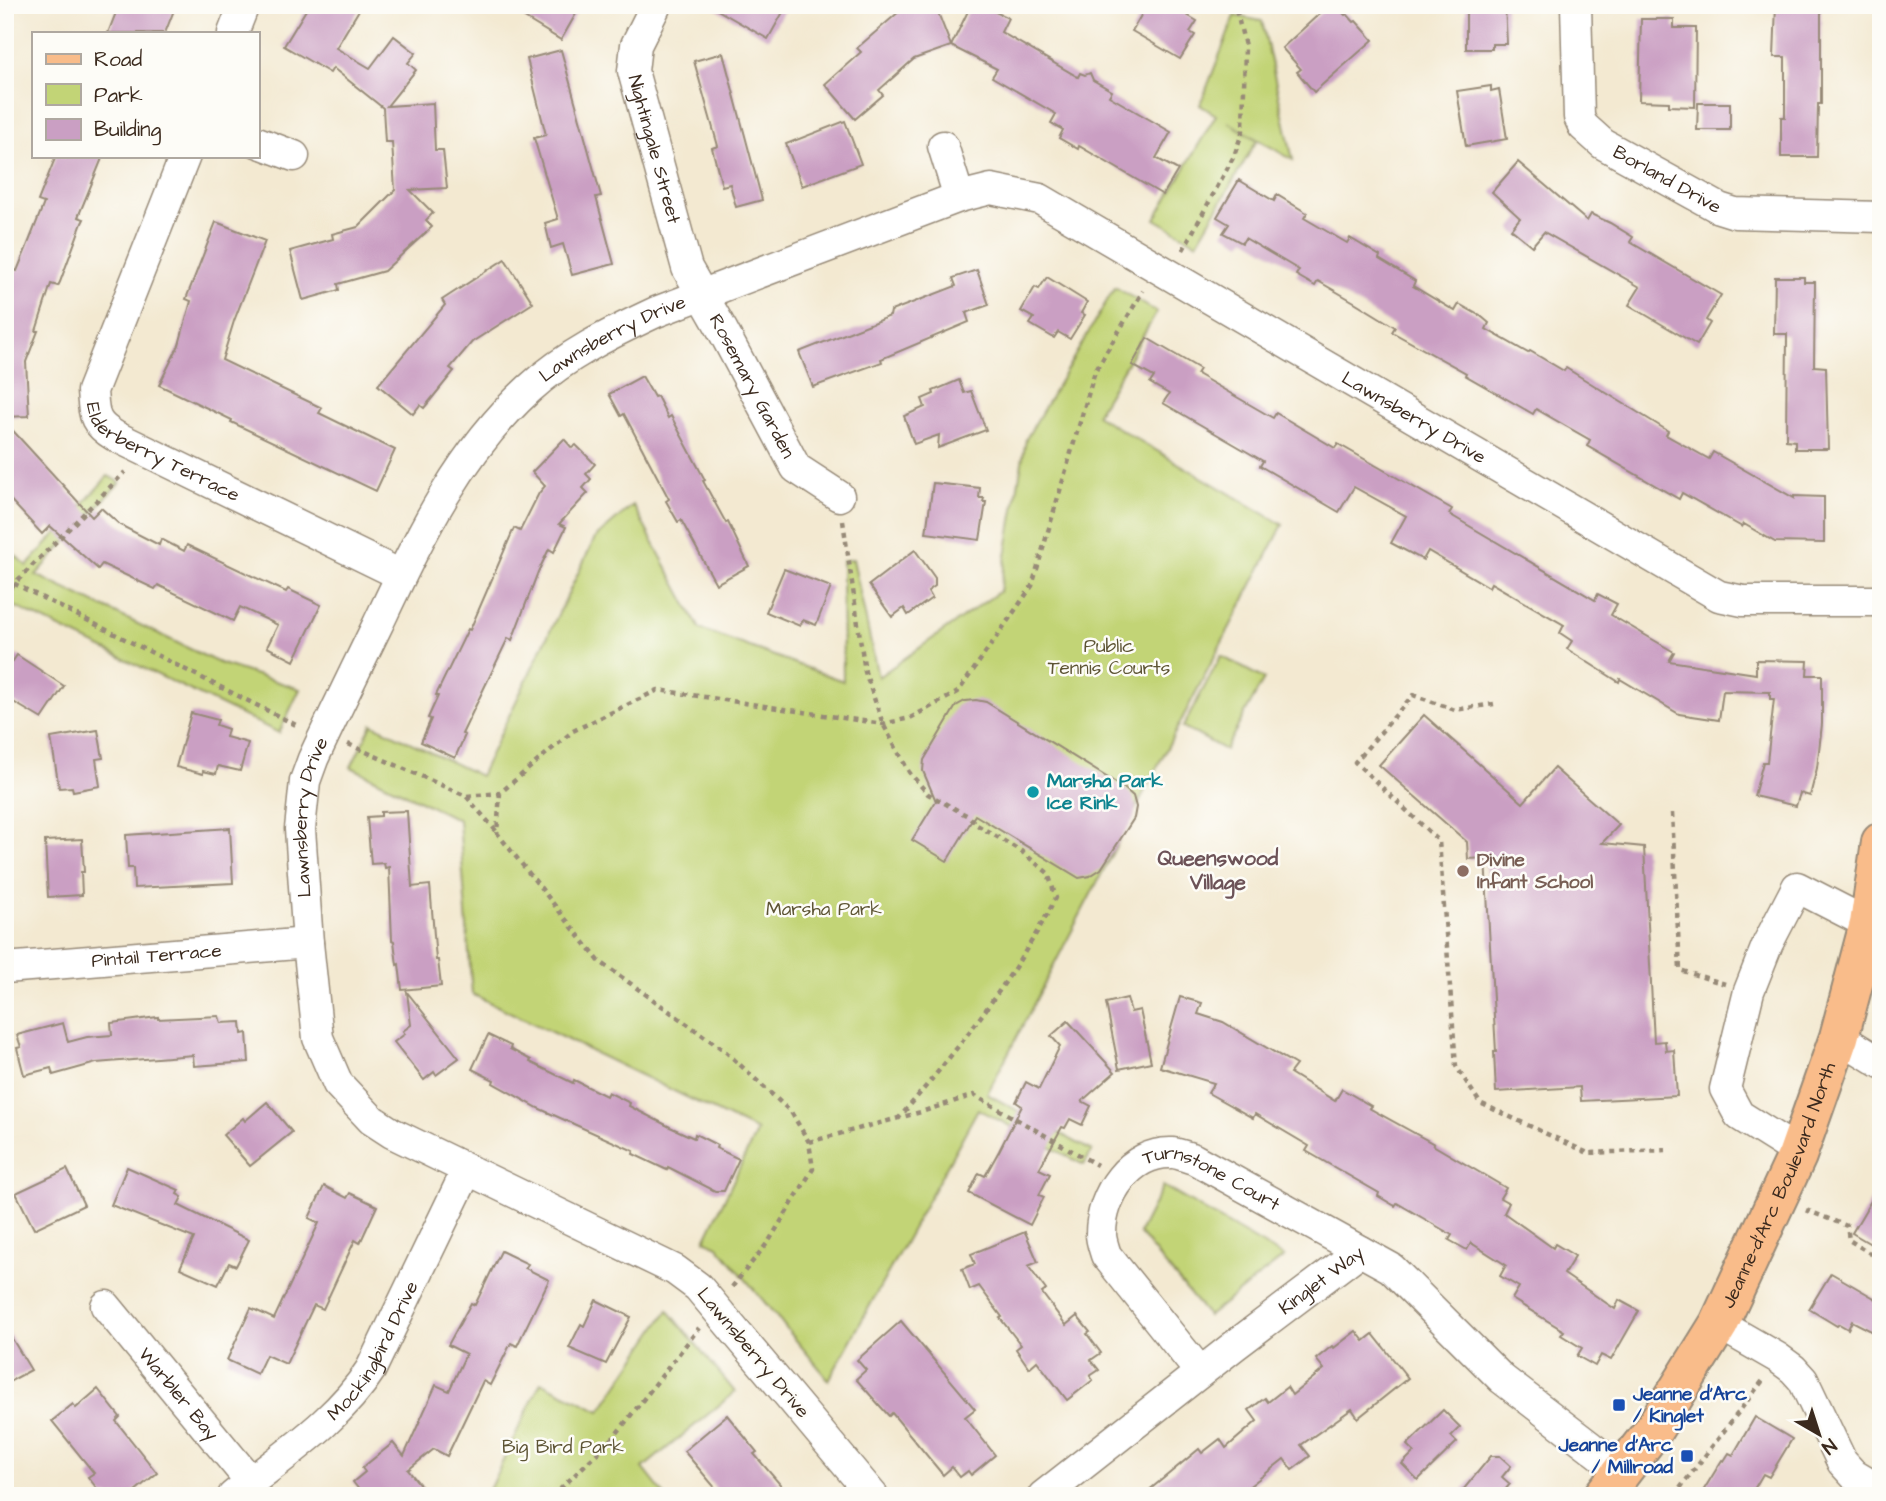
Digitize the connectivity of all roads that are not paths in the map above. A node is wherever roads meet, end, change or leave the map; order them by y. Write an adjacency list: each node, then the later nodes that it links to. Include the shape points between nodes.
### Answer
1 (244, 5): 4 (street)
2 (656, 5): 11 (street, Nightingale Street, via 635,45 633,71 687,268)
3 (1576, 5): 10 (street, Borland Drive, via 1579,117 1603,144 1704,201 1735,213)
4 (233, 32)
5 (259, 143): 7 (street)
6 (943, 146): 9 (street)
7 (294, 156)
8 (184, 158): 13 (street, Elderberry Terrace, via 92,391 94,417 103,429 145,451)
9 (960, 197): 11 (street, Lawnsberry Drive); 14 (street, Lawnsberry Drive, via 991,189 1040,199 1719,596 1743,601)
10 (1881, 217)
11 (701, 294): 12 (street, Rosemary Garden, via 796,468); 13 (street, Lawnsberry Drive, via 608,334 531,387 457,471)
12 (839, 496)
13 (401, 575): 17 (street, Lawnsberry Drive, via 305,781 300,829)
14 (1881, 601)
15 (1881, 842): 16 (main road, Jeanne-d'Arc Boulevard North)
16 (1869, 924): 19 (main road, Jeanne-d'Arc Boulevard North); 21 (street, via 1797,887 1749,991 1725,1089 1738,1115)
17 (308, 943): 18 (street, Pintail Terrace); 22 (street, Lawnsberry Drive, via 318,1038 338,1084 372,1120)
18 (5, 968)
19 (1839, 1037): 20 (street); 21 (main road, Jeanne-d'Arc Boulevard North)
20 (1881, 1063)
21 (1798, 1152): 25 (main road, Jeanne-d'Arc Boulevard North)
22 (467, 1170): 28 (street, Mockingbird Drive, via 372,1369 356,1392 336,1414); 30 (street, Lawnsberry Drive, via 675,1270 698,1287)
23 (1360, 1251): 26 (street, Kinglet Way); 26 (street, Turnstone Court, via 1194,1159 1173,1153 1138,1162 1119,1178 1104,1210 1101,1235 1106,1255); 27 (street, Kinglet Way, via 1391,1268)
24 (106, 1306): 28 (street, Warbler Bay)
25 (1719, 1324): 27 (main road, Jeanne-d'Arc Boulevard North, via 1652,1432); 29 (street, via 1793,1369 1803,1380 1842,1462)
26 (1200, 1372): 31 (street, Kinglet Way)
27 (1613, 1483)
28 (242, 1489)
29 (1881, 1491)
30 (873, 1496)
31 (1043, 1496)

